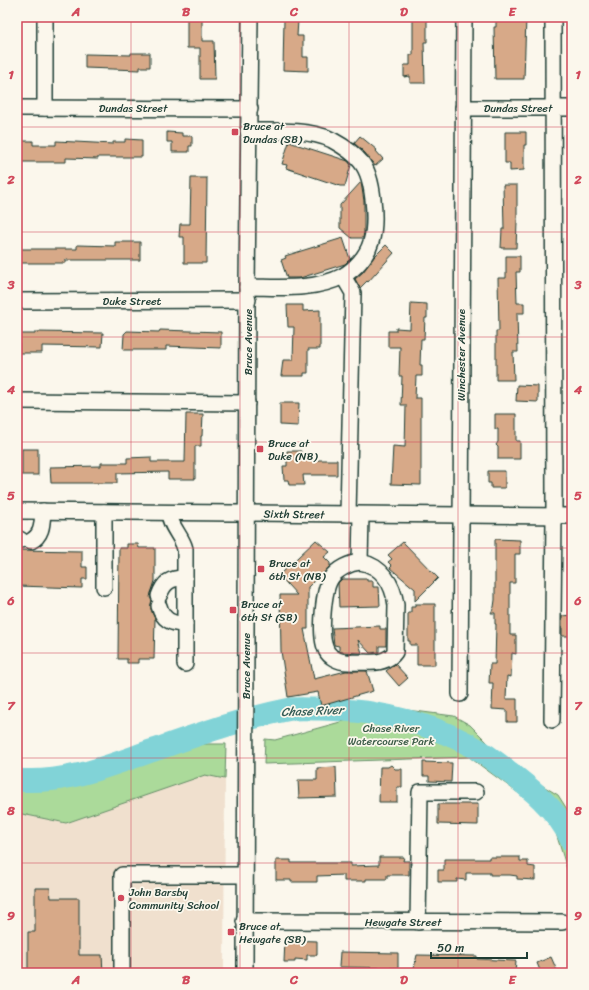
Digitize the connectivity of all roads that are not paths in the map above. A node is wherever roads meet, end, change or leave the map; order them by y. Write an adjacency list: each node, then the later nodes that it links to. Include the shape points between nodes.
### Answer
1 (44, 17): 6 (street)
2 (250, 17): 10 (street, Bruce Avenue)
3 (464, 17): 7 (street, Winchester Avenue)
4 (553, 17): 8 (street)
5 (17, 108): 6 (street, Dundas Street)
6 (46, 108): 10 (street, Dundas Street)
7 (463, 108): 8 (street, Dundas Street); 23 (street, Winchester Avenue)
8 (553, 108): 9 (street, Dundas Street); 24 (street)
9 (572, 108)
10 (250, 109): 11 (street, Bruce Avenue)
11 (248, 131): 12 (street, via 317,135 332,140 362,163 370,177 373,192 373,232 365,255); 13 (street, Bruce Avenue)
12 (343, 276): 13 (street, via 303,288); 22 (street, via 353,293)
13 (248, 294): 14 (street, Duke Street); 16 (street, Bruce Avenue)
14 (17, 301)
15 (17, 402): 16 (street)
16 (247, 403): 21 (street, Bruce Avenue)
17 (17, 511): 18 (street, Sixth Street)
18 (43, 511): 19 (street, Sixth Street); 26 (street, via 40,532 35,539)
19 (104, 512): 20 (street, Sixth Street); 29 (street)
20 (169, 512): 21 (street, Sixth Street); 28 (street, via 170,522 185,549)
21 (247, 513): 22 (street, Sixth Street); 35 (street, Bruce Avenue)
22 (354, 515): 23 (street, Sixth Street); 27 (street)
23 (460, 516): 24 (street, Sixth Street); 32 (street, Winchester Avenue)
24 (554, 516): 25 (street, Sixth Street); 33 (street)
25 (572, 516)
26 (23, 540)
27 (360, 562): 27 (street, via 340,570 329,583 324,606 324,646 338,661 371,663 388,658 395,652 396,605 393,590 382,574 369,564)
28 (185, 578): 30 (street); 30 (street, via 174,578 169,581 159,601 163,616 168,621)
29 (104, 586)
30 (185, 624): 31 (street)
31 (185, 664)
32 (460, 694)
33 (552, 720)
34 (476, 792): 37 (street, via 420,792)
35 (245, 875): 36 (street, Bruce Avenue); 39 (street, via 122,875)
36 (244, 922): 37 (street, Hewgate Street); 40 (street, Bruce Avenue)
37 (418, 922): 38 (street, Hewgate Street)
38 (562, 922)
39 (122, 973)
40 (245, 973)

